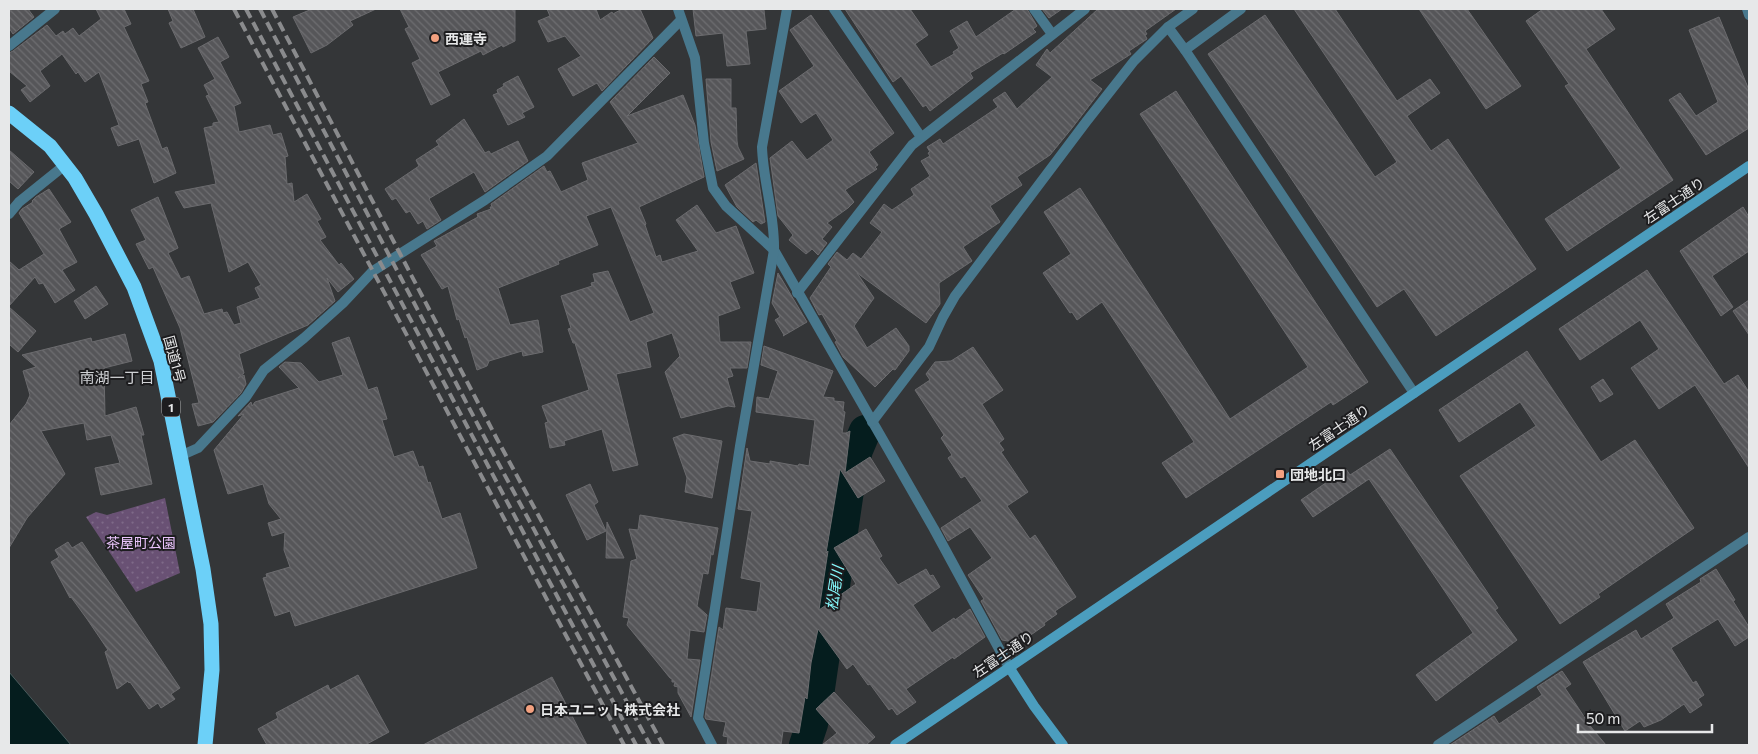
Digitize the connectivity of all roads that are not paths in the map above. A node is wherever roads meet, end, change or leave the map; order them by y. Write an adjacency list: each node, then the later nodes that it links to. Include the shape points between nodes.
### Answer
1 (55, 9): 14 (street)
2 (678, 9): 11 (street)
3 (787, 9): 21 (street, via 762,146)
4 (834, 9): 17 (street)
5 (1034, 9): 13 (street)
6 (1085, 9): 13 (street)
7 (1192, 9): 12 (street)
8 (1241, 9): 15 (street)
9 (1747, 9): 10 (street)
10 (1749, 15)
11 (681, 20): 21 (street, via 695,58 704,143 713,188 726,206); 25 (street, via 547,156 485,200 373,271 343,303 264,370 246,397 198,448)
12 (1168, 27): 15 (street); 24 (street, via 1134,61 961,288 929,347)
13 (1052, 34): 17 (street)
14 (9, 46)
15 (1185, 50): 23 (street)
16 (9, 113): 18 (highway, 国道1号 / 1, via 50,146)
17 (921, 137): 22 (street)
18 (65, 165): 20 (street); 25 (highway, 国道1号 / 1, via 96,214 142,306 161,361)
19 (1749, 166): 23 (street, 左富士通り)
20 (9, 214)
21 (774, 250): 22 (street); 29 (street, via 698,718)
22 (797, 293): 24 (street)
23 (1414, 393): 27 (street, 左富士通り)
24 (872, 422): 27 (street)
25 (180, 456): 28 (highway, 国道1号 / 1, via 212,624)
26 (1749, 537): 32 (street)
27 (1009, 667): 30 (street, 左富士通り); 31 (street)
28 (206, 742)
29 (712, 745)
30 (895, 745)
31 (1063, 745)
32 (1438, 745)

